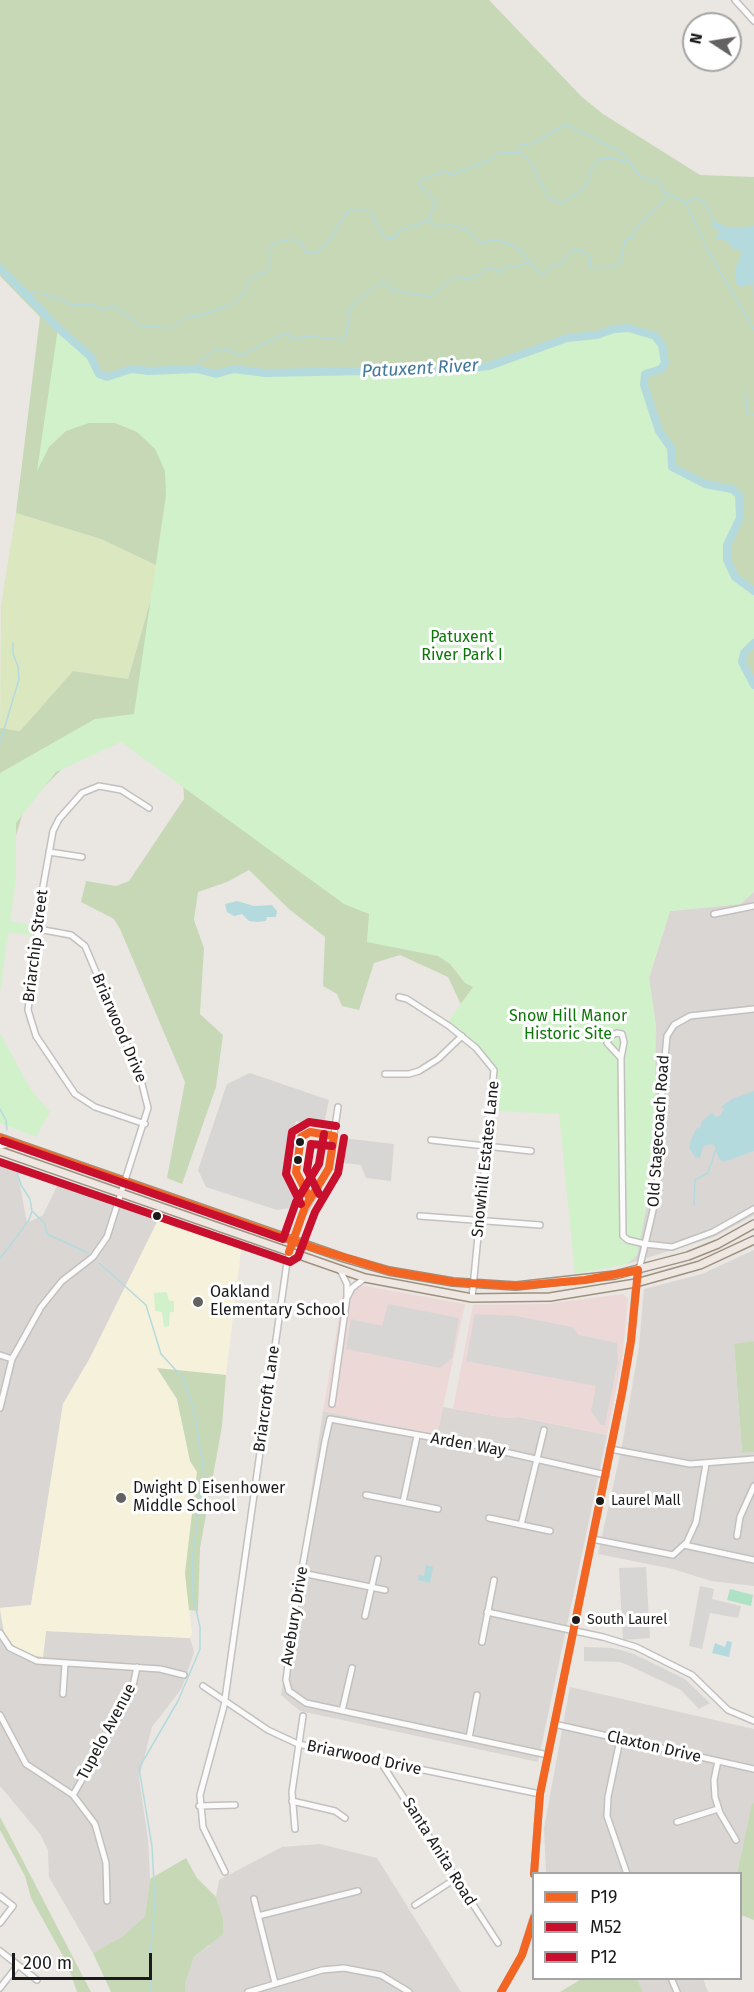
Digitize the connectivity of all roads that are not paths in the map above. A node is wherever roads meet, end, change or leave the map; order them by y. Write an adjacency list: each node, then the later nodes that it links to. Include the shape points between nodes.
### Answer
1 (735, 0): 2 (street)
2 (754, 21)
3 (149, 808): 4 (street, Briarchip Street, via 112,787 87,790 59,819)
4 (49, 852): 5 (street); 8 (street, Briarchip Street)
5 (82, 857)
6 (754, 906): 7 (street)
7 (714, 914)
8 (38, 928): 15 (street, Briarwood Drive, via 71,935 85,946 146,1092); 15 (street, Briarchip Street, via 28,1010 36,1036 78,1097)
9 (399, 997): 11 (street, Snowhill Estates Lane)
10 (754, 1009): 32 (street, Old Stagecoach Road, via 690,1016 669,1032 662,1071 657,1193)
11 (462, 1036): 13 (street, via 427,1067 409,1074); 20 (street, Snowhill Estates Lane, via 494,1070)
12 (621, 1058): 12 (street, via 622,1034 613,1033 607,1046); 32 (street, via 625,1238)
13 (385, 1074)
14 (338, 1107): 30 (street, Briarcroft Lane, via 329,1168 305,1207)
15 (145, 1124): 23 (street, Briarwood Drive)
16 (0, 1138): 18 (main road)
17 (431, 1140): 20 (street)
18 (15, 1143): 19 (street); 23 (main road)
19 (0, 1146)
20 (487, 1146): 22 (street); 27 (street, Snowhill Estates Lane)
21 (0, 1151): 24 (main road)
22 (531, 1151)
23 (126, 1182): 24 (street, Briarwood Drive); 30 (main road)
24 (122, 1194): 33 (main road); 42 (street, Briarwood Drive, via 103,1244 57,1286)
25 (754, 1209): 32 (street, via 714,1232 681,1244)
26 (420, 1216): 27 (street)
27 (478, 1221): 29 (street); 38 (street, Snowhill Estates Lane)
28 (754, 1224): 35 (main road, via 704,1250)
29 (540, 1225)
30 (293, 1240): 33 (street, Briarcroft Lane); 38 (main road, via 389,1271)
31 (754, 1240): 37 (main road, via 700,1265)
32 (645, 1244): 35 (street, Old Stagecoach Road)
33 (289, 1252): 34 (main road); 82 (street, Briarcroft Lane)
34 (340, 1270): 36 (main road); 39 (street, via 347,1284)
35 (638, 1270): 37 (street, Old Stagecoach Road); 38 (main road, via 541,1284)
36 (365, 1278): 39 (street); 40 (main road)
37 (636, 1283): 40 (main road, via 550,1297); 48 (street, Old Stagecoach Road, via 631,1341)
38 (474, 1284): 40 (street, Snowhill Estates Lane)
39 (347, 1298): 43 (street)
40 (472, 1298)
41 (0, 1355): 42 (street)
42 (12, 1359): 44 (street, Briarwood Drive)
43 (332, 1404)
44 (0, 1408)
45 (330, 1419): 47 (street, Arden Way); 65 (street, Avebury Drive)
46 (544, 1430): 49 (street)
47 (417, 1436): 49 (street, Arden Way); 55 (street)
48 (610, 1449): 51 (street, via 683,1464); 52 (street, Old Stagecoach Road)
49 (537, 1459): 52 (street, Arden Way); 58 (street)
50 (754, 1459): 51 (street)
51 (706, 1464): 62 (street, via 696,1522)
52 (606, 1475): 61 (street, Old Stagecoach Road)
53 (754, 1486): 60 (street, via 740,1517)
54 (366, 1495): 55 (street)
55 (403, 1502): 56 (street)
56 (438, 1509)
57 (489, 1518): 58 (street)
58 (521, 1525): 59 (street)
59 (550, 1531)
60 (737, 1536)
61 (592, 1539): 62 (street, via 670,1556); 71 (street, Old Stagecoach Road)
62 (684, 1545): 64 (street)
63 (378, 1559): 67 (street)
64 (754, 1560)
65 (302, 1573): 67 (street); 83 (street, Avebury Drive, via 286,1686 300,1701)
66 (494, 1580): 69 (street)
67 (372, 1587): 68 (street); 70 (street)
68 (385, 1590)
69 (487, 1612): 71 (street); 73 (street)
70 (365, 1616)
71 (573, 1630): 86 (street, via 628,1644 692,1675 733,1713); 87 (street, Old Stagecoach Road)
72 (0, 1633): 74 (street)
73 (482, 1642)
74 (2, 1644): 75 (street, via 30,1659)
75 (65, 1664): 76 (street); 80 (street)
76 (137, 1667): 78 (street); 96 (street, Tupelo Avenue, via 131,1695)
77 (352, 1668): 83 (street)
78 (184, 1675)
79 (202, 1686): 82 (street, Briarwood Drive)
80 (63, 1695)
81 (477, 1695): 88 (street)
82 (225, 1700): 90 (street, Briarwood Drive, via 268,1730); 99 (street, Briarcroft Lane)
83 (342, 1711): 88 (street, Avebury Drive)
84 (0, 1715): 96 (street, via 26,1764)
85 (303, 1716): 90 (street)
86 (754, 1721)
87 (554, 1724): 89 (street, Claxton Drive); 91 (street, Old Stagecoach Road)
88 (469, 1738): 91 (street, Avebury Drive)
89 (620, 1740): 93 (street, Claxton Drive); 107 (street, via 607,1816)
90 (298, 1744): 92 (street, Briarwood Drive); 97 (street)
91 (548, 1755): 95 (street, Old Stagecoach Road)
92 (380, 1761): 95 (street, Briarwood Drive); 108 (street, Santa Anita Road)
93 (718, 1761): 94 (street, Claxton Drive); 100 (street, via 713,1787)
94 (754, 1769)
95 (540, 1794): 106 (street, Old Stagecoach Road)
96 (73, 1795): 112 (street, via 99,1833 106,1863)
97 (292, 1801): 101 (street, via 335,1811); 103 (street)
98 (235, 1805): 99 (street)
99 (199, 1806): 105 (street, Briarcroft Lane, via 206,1834)
100 (718, 1809): 102 (street); 104 (street)
101 (345, 1818)
102 (677, 1822)
103 (295, 1829)
104 (736, 1840)
105 (225, 1872)
106 (534, 1872)
107 (626, 1872)
108 (455, 1879): 113 (street); 117 (street, Santa Anita Road)
109 (358, 1891): 114 (street)
110 (0, 1896): 116 (street, via 13,1906)
111 (254, 1899): 114 (street)
112 (107, 1901)
113 (415, 1905)
114 (258, 1916): 121 (street)
115 (532, 1922): 125 (street, via 522,1955)
116 (0, 1923)
117 (498, 1943)
118 (0, 1951): 119 (street)
119 (18, 1965): 120 (street); 122 (street)
120 (37, 1980)
121 (275, 1983): 123 (street); 124 (street, via 344,1968 381,1975)
122 (0, 1988)
123 (248, 1992)
124 (409, 1992)
125 (501, 1992)

